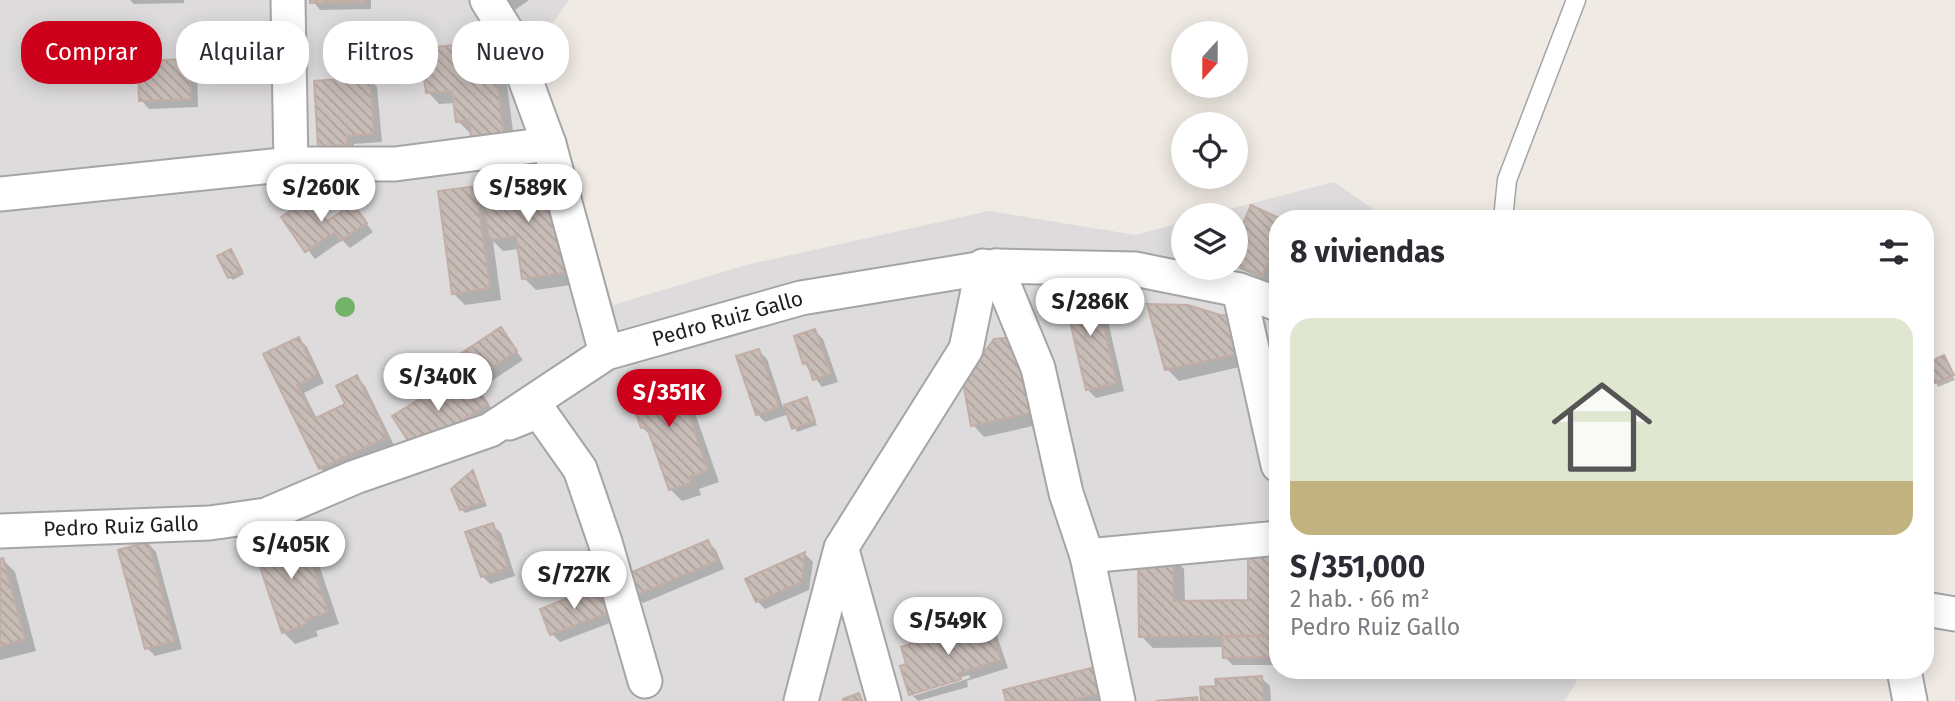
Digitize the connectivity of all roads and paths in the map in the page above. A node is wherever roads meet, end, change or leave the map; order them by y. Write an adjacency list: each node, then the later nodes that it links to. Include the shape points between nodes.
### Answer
1 (288, 0): 5 (street)
2 (487, 0): 4 (street, via 509,35)
3 (1576, 0): 7 (lane, via 1507,180)
4 (549, 144): 5 (street, via 395,164); 11 (street)
5 (290, 164): 6 (street)
6 (0, 194)
7 (1504, 210)
8 (989, 266): 9 (street, Pedro Ruiz Gallo, via 1135,269); 11 (street, Pedro Ruiz Gallo, via 801,298); 16 (street, via 966,349); 17 (street, via 1038,368 1066,493)
9 (1239, 290): 10 (street, Pedro Ruiz Gallo); 12 (street)
10 (1269, 301)
11 (606, 353): 13 (street, Pedro Ruiz Gallo)
12 (1269, 425)
13 (490, 430): 14 (street, Pedro Ruiz Gallo, via 355,477 266,515 210,523); 21 (street, via 539,411 580,469)
14 (0, 531)
15 (1269, 539): 17 (street)
16 (841, 548): 22 (street); 23 (street)
17 (1087, 556): 24 (street)
18 (1934, 610): 19 (street)
19 (1955, 614)
20 (1906, 679): 25 (street)
21 (645, 681)
22 (801, 701)
23 (884, 701)
24 (1118, 701)
25 (1910, 701)

